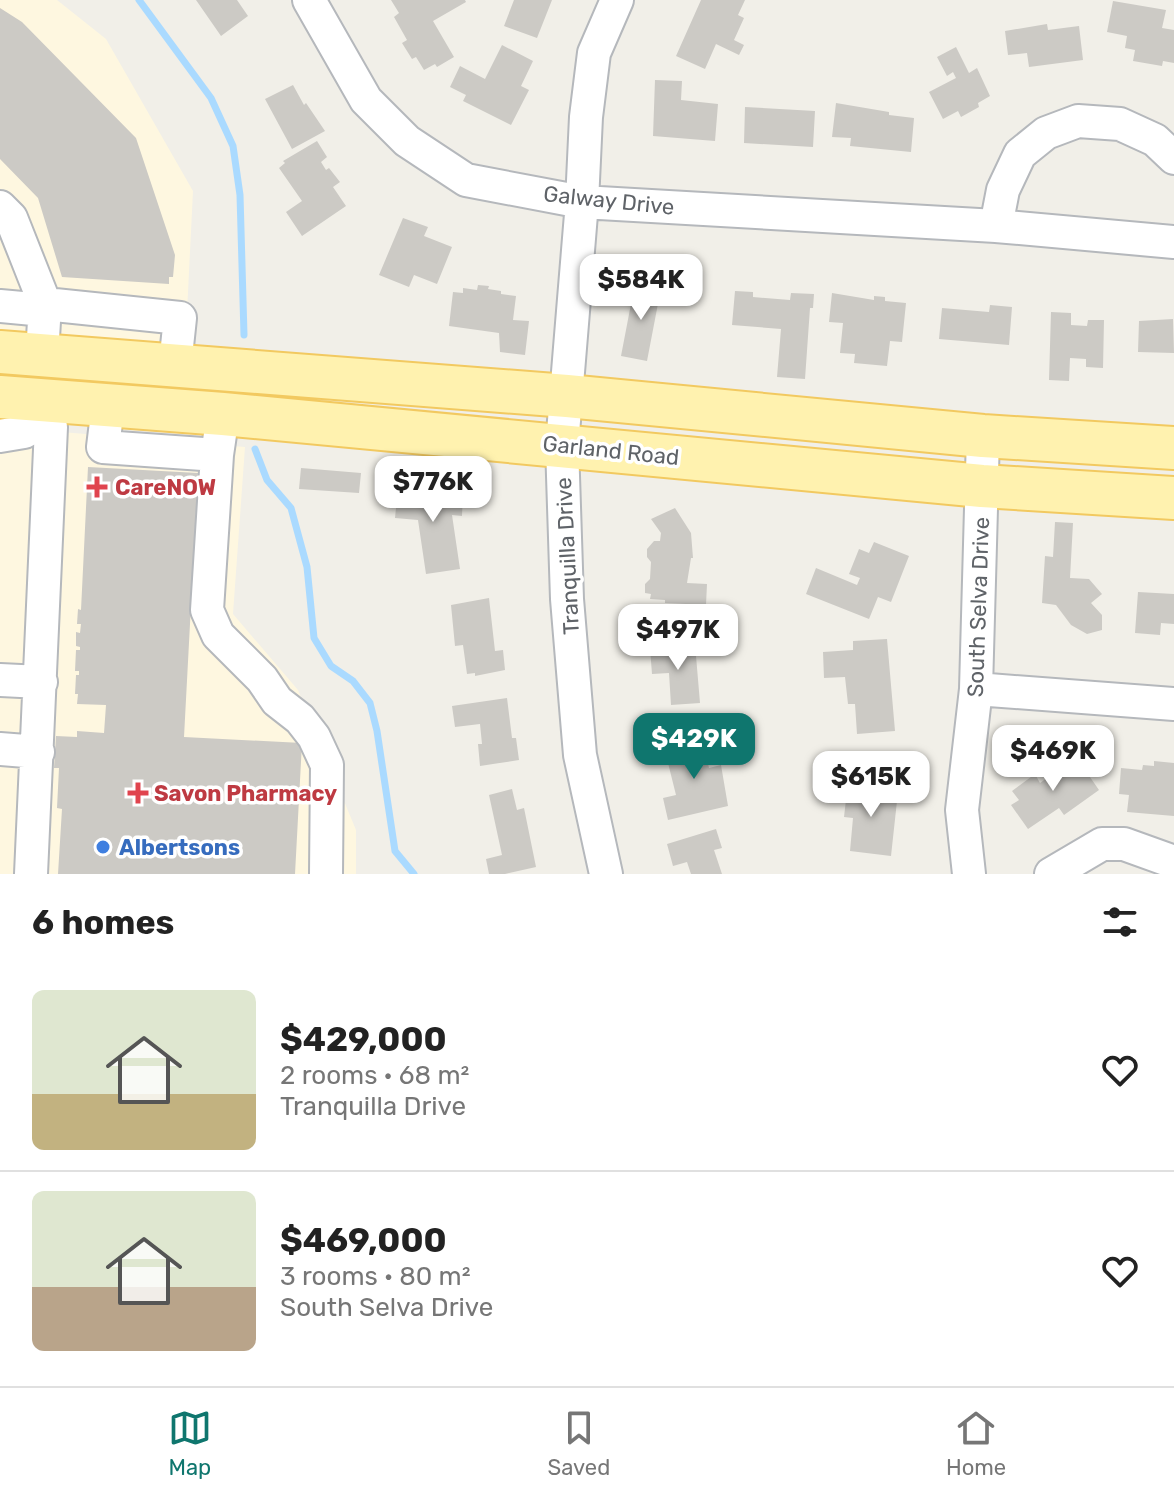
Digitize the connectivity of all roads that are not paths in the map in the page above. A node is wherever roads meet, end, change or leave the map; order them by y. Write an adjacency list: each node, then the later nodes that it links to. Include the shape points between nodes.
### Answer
1 (309, 0): 4 (street, Galway Drive, via 366,100 407,141 466,180)
2 (617, 0): 4 (street, Tranquilla Drive, via 594,53)
3 (1174, 158): 6 (street, via 1155,140 1120,124 1078,121 1046,133 1020,154 1003,190)
4 (582, 202): 6 (street, Galway Drive); 14 (street, Tranquilla Drive)
5 (0, 207): 9 (street, via 11,218)
6 (996, 226): 7 (street, Galway Drive)
7 (1174, 242)
8 (0, 306): 9 (street)
9 (44, 307): 11 (street); 12 (street, via 180,318)
10 (0, 352): 11 (main road)
11 (42, 355): 12 (main road); 15 (main road)
12 (175, 365): 13 (main road)
13 (228, 369): 14 (main road); 17 (main road)
14 (567, 396): 19 (main road); 20 (street, Tranquilla Drive)
15 (20, 399): 16 (main road, Garland Road); 18 (street, via 24,432); 26 (street, via 51,422)
16 (108, 406): 17 (main road, Garland Road); 22 (street, via 103,447)
17 (223, 414): 20 (main road, Garland Road); 22 (street)
18 (0, 436)
19 (983, 436): 21 (main road); 23 (street, South Selva Drive)
20 (562, 445): 23 (main road, Garland Road); 34 (street, Tranquilla Drive, via 580,755)
21 (1174, 448)
22 (217, 455): 33 (street, via 207,610 218,635 314,737 327,765)
23 (982, 486): 24 (main road, Garland Road); 27 (street, South Selva Drive)
24 (1174, 498)
25 (0, 680): 26 (street)
26 (41, 682): 30 (street)
27 (976, 689): 28 (street); 35 (street, South Selva Drive, via 962,810)
28 (1174, 704)
29 (0, 749): 30 (street)
30 (38, 752): 32 (street)
31 (1174, 862): 36 (street, via 1124,844 1102,844)
32 (31, 874)
33 (326, 874)
34 (606, 874)
35 (969, 874)
36 (1051, 874)

